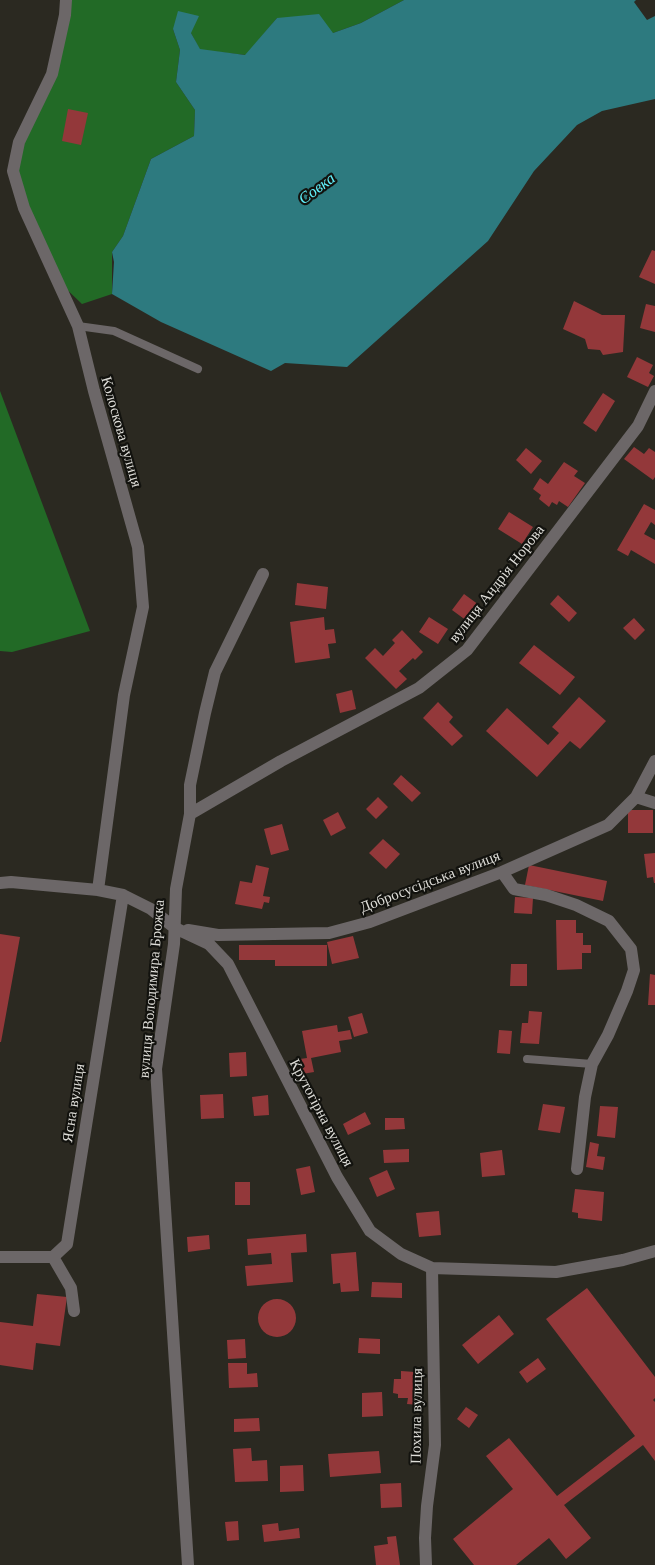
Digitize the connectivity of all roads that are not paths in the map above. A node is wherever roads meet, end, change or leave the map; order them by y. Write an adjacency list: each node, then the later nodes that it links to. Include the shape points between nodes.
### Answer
1 (66, 0): 2 (street, Колоскова вулиця, via 52,74 19,141 13,171 24,207)
2 (78, 326): 3 (lane, via 114,331); 14 (street, Колоскова вулиця, via 138,548 143,607 124,695)
3 (198, 369)
4 (655, 391): 5 (street, вулиця Андрія Норова)
5 (651, 410): 6 (street); 11 (street, вулиця Андрія Норова, via 467,650 419,688)
6 (655, 422)
7 (263, 574): 11 (street, вулиця Володимира Брожка, via 215,672 190,785)
8 (655, 762): 9 (street, Добросусідська вулиця)
9 (636, 797): 10 (street); 12 (street, Добросусідська вулиця, via 608,825)
10 (655, 803)
11 (190, 814): 16 (street, вулиця Володимира Брожка, via 176,889)
12 (502, 872): 16 (street, Добросусідська вулиця, via 370,922 329,933 218,935); 18 (street, via 514,889 576,904 609,921 631,949 634,970 627,991)
13 (0, 883): 14 (street, Крутогірна вулиця)
14 (98, 890): 15 (street, Крутогірна вулиця)
15 (123, 895): 16 (street, Крутогірна вулиця, via 151,909); 22 (street, Ясна вулиця, via 67,1244)
16 (175, 928): 23 (street, Крутогірна вулиця, via 209,944 228,964 337,1177 370,1231 400,1254); 25 (street, вулиця Володимира Брожка, via 156,1069)
17 (527, 1059): 18 (lane)
18 (592, 1064): 19 (street)
19 (577, 1169)
20 (655, 1251): 23 (street, Крутогірна вулиця, via 556,1272)
21 (0, 1257): 22 (street)
22 (53, 1257): 24 (street, via 70,1288)
23 (432, 1268): 26 (street, Похила вулиця, via 435,1445 427,1506)
24 (74, 1311)
25 (188, 1565)
26 (426, 1565)

